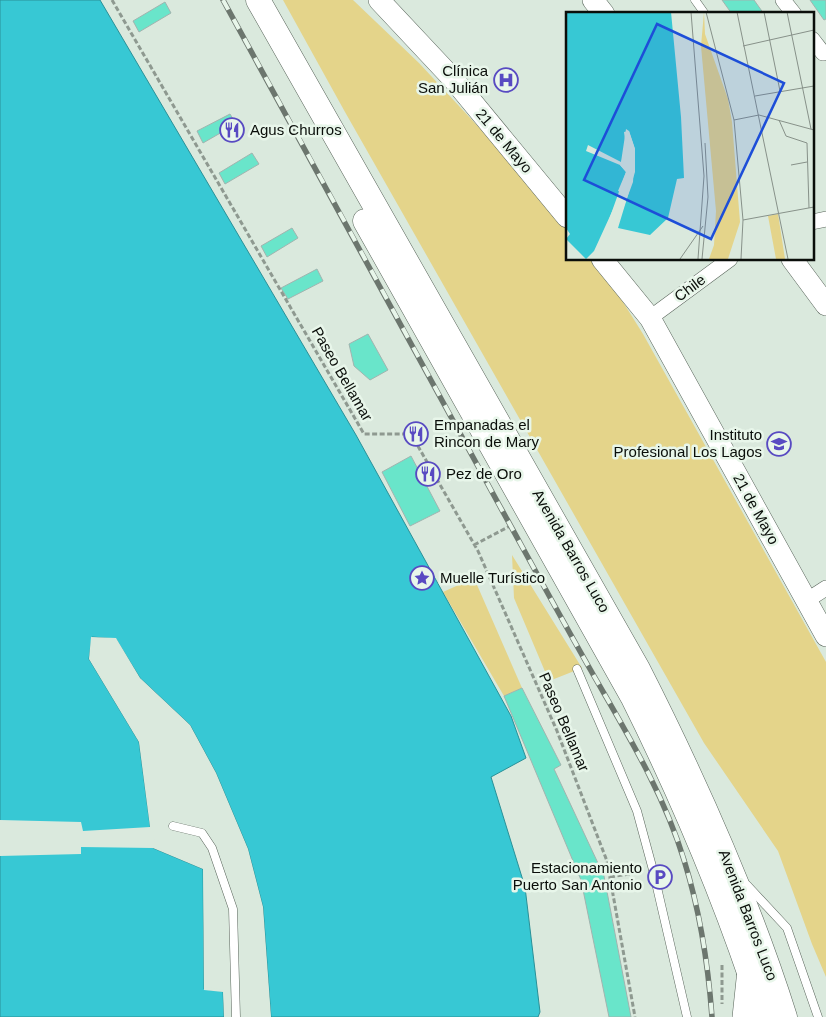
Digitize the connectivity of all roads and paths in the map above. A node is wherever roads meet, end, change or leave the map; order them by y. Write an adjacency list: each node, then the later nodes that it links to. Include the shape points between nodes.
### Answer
1 (112, 0): 20 (path, Paseo Bellamar, via 364,434 411,434)
2 (240, 0): 19 (main road, Avenida Barros Luco)
3 (258, 0): 26 (main road, Avenida Barros Luco, via 638,669)
4 (378, 0): 13 (street, 21 de Mayo, via 454,80)
5 (593, 0): 8 (street)
6 (695, 0): 9 (lane)
7 (784, 0): 10 (street)
8 (602, 12)
9 (704, 12)
10 (793, 12)
11 (814, 43): 12 (street)
12 (820, 55)
13 (566, 216)
14 (603, 260): 18 (street, 21 de Mayo)
15 (729, 260): 18 (street, Chile)
16 (793, 260): 17 (street)
17 (826, 305)
18 (650, 318): 22 (street, 21 de Mayo)
19 (530, 514): 20 (path); 29 (main road, Avenida Barros Luco, via 661,754 710,864)
20 (474, 545): 28 (path, Paseo Bellamar, via 557,732 608,861)
21 (826, 588): 22 (street)
22 (806, 601): 23 (street, 21 de Mayo)
23 (826, 636)
24 (578, 669): 27 (lane, via 637,812)
25 (174, 826): 30 (lane, via 202,833 212,848 233,909)
26 (731, 867): 35 (main road, Avenida Barros Luco); 36 (lane, via 787,928)
27 (653, 870): 28 (path); 32 (lane)
28 (610, 877): 31 (path, Paseo Bellamar)
29 (748, 967): 33 (street); 34 (main road, Avenida Barros Luco)
30 (236, 1017)
31 (635, 1017)
32 (687, 1017)
33 (743, 1017)
34 (764, 1017)
35 (785, 1017)
36 (818, 1017)

